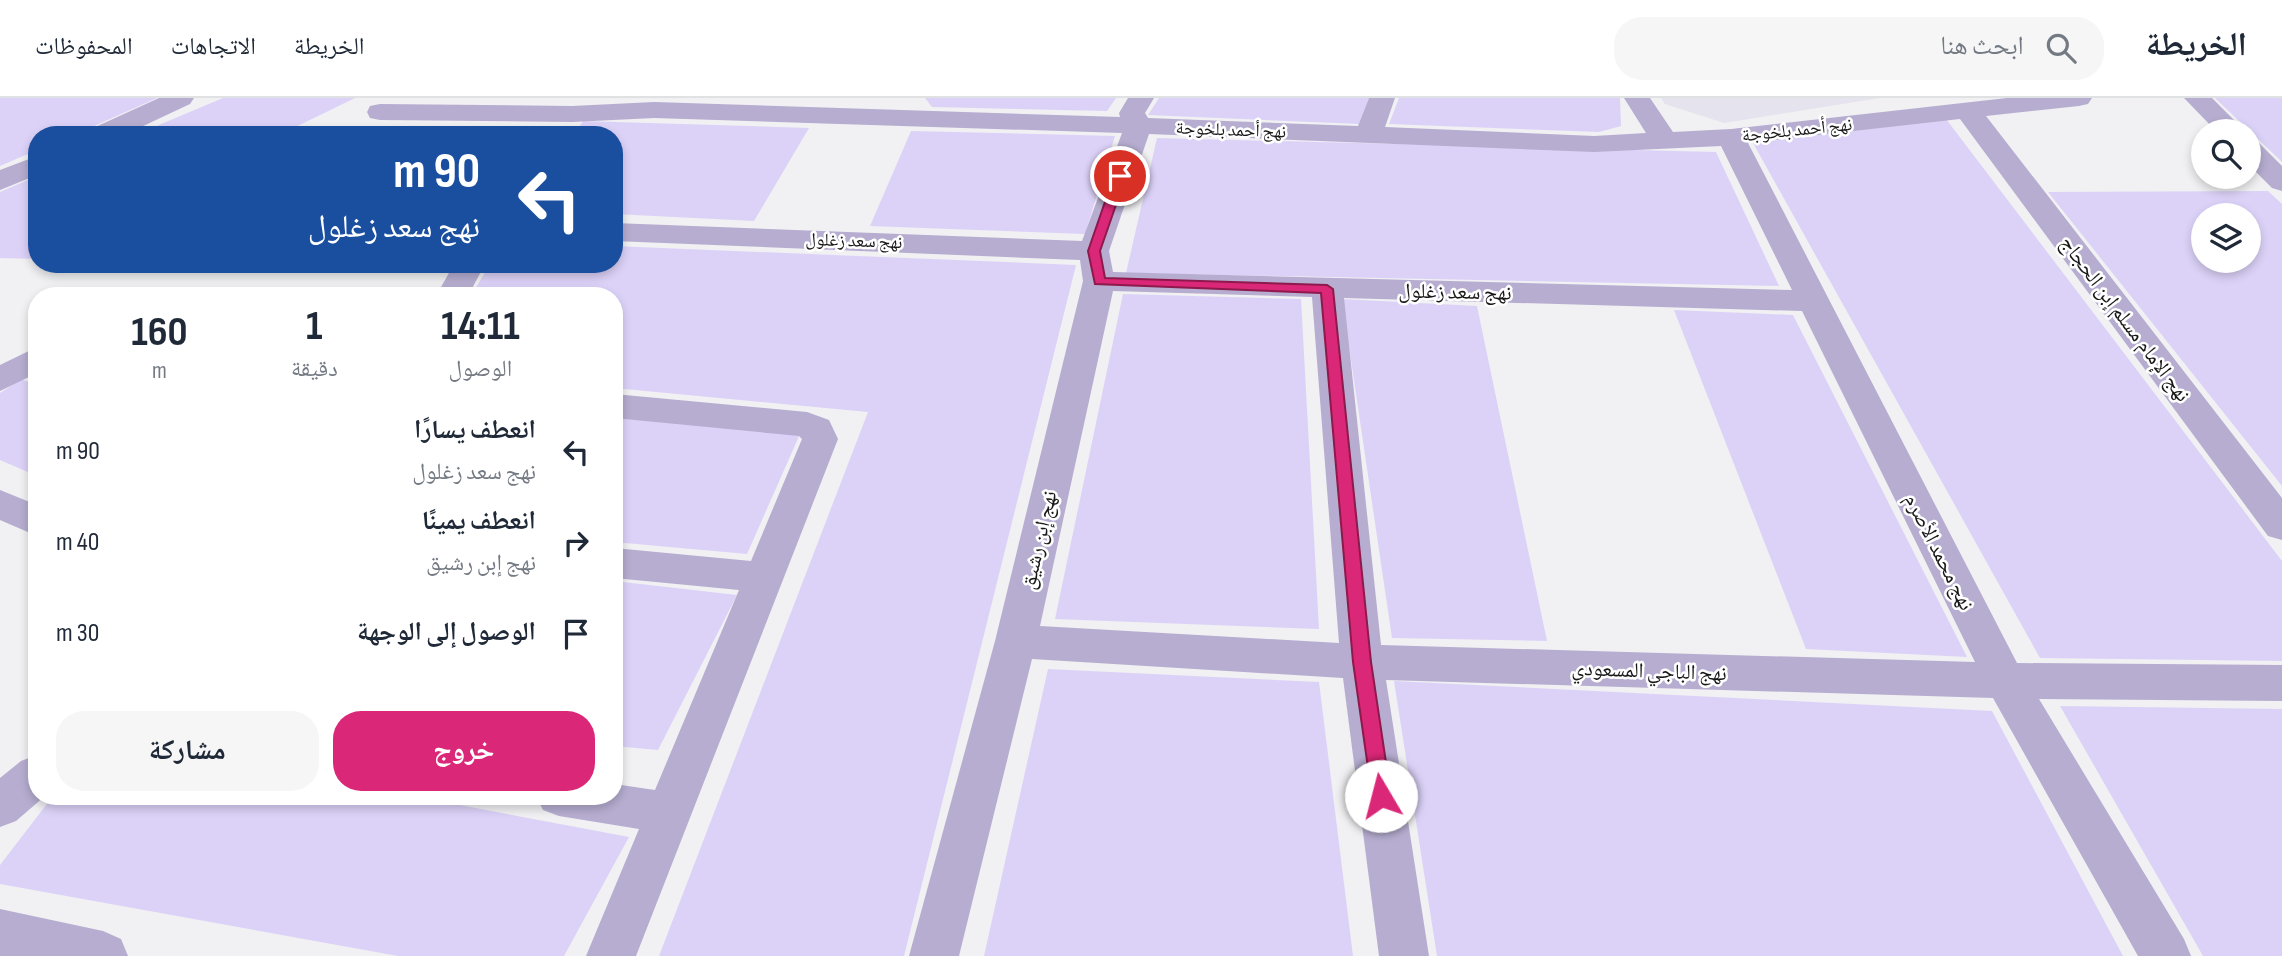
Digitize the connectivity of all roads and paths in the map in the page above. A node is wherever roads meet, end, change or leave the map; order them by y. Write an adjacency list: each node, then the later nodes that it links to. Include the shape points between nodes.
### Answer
1 (181, 98): 13 (street)
2 (1382, 98): 14 (street)
3 (1637, 98): 16 (street)
4 (2079, 98): 8 (street, نهج أحمد بلخوجة)
5 (2197, 98): 11 (street)
6 (661, 104): 7 (street, نهج أحمد بلخوجة); 12 (street, نهج أحمد بلخوجة)
7 (900, 107): 10 (street, نهج أحمد بلخوجة)
8 (1968, 111): 15 (street, نهج أحمد بلخوجة); 30 (street, نهج اﻹمام مسلم إبن الحجاج)
9 (380, 112): 12 (street, نهج أحمد بلخوجة)
10 (1140, 112): 14 (street, نهج أحمد بلخوجة); 22 (street, نهج إبن رشيق)
11 (2219, 119)
12 (565, 124)
13 (120, 126)
14 (1368, 136): 16 (street, نهج أحمد بلخوجة, via 1594,144)
15 (1731, 137): 16 (street, نهج أحمد بلخوجة); 24 (street, نهج محمد الأصرم)
16 (1665, 141)
17 (2261, 161): 20 (street)
18 (28, 168): 19 (street)
19 (0, 181)
20 (2282, 182)
21 (623, 233): 22 (street, نهج سعد زغلول)
22 (1097, 266): 23 (street, نهج سعد زغلول); 33 (street, نهج إبن رشيق)
23 (1327, 289): 24 (street, نهج سعد زغلول); 34 (street)
24 (1812, 301): 35 (street, نهج محمد الأصرم)
25 (28, 363): 26 (street)
26 (0, 380)
27 (623, 407): 32 (street, via 807,424 816,429 820,439)
28 (0, 504): 29 (street)
29 (28, 518)
30 (2282, 526)
31 (623, 565): 32 (street)
32 (762, 578): 40 (street)
33 (1016, 641): 34 (street, نهج الباجي المسعودي); 44 (street, نهج إبن رشيق)
34 (1362, 662): 35 (street, نهج الباجي المسعودي); 45 (street)
35 (2005, 681): 36 (street, نهج الباجي المسعودي); 46 (street, نهج محمد الأصرم)
36 (2282, 683)
37 (28, 783): 39 (street)
38 (616, 805): 40 (street)
39 (0, 806)
40 (667, 813): 43 (street)
41 (0, 933): 42 (street)
42 (103, 956)
43 (611, 956)
44 (934, 956)
45 (1404, 956)
46 (2166, 956)

